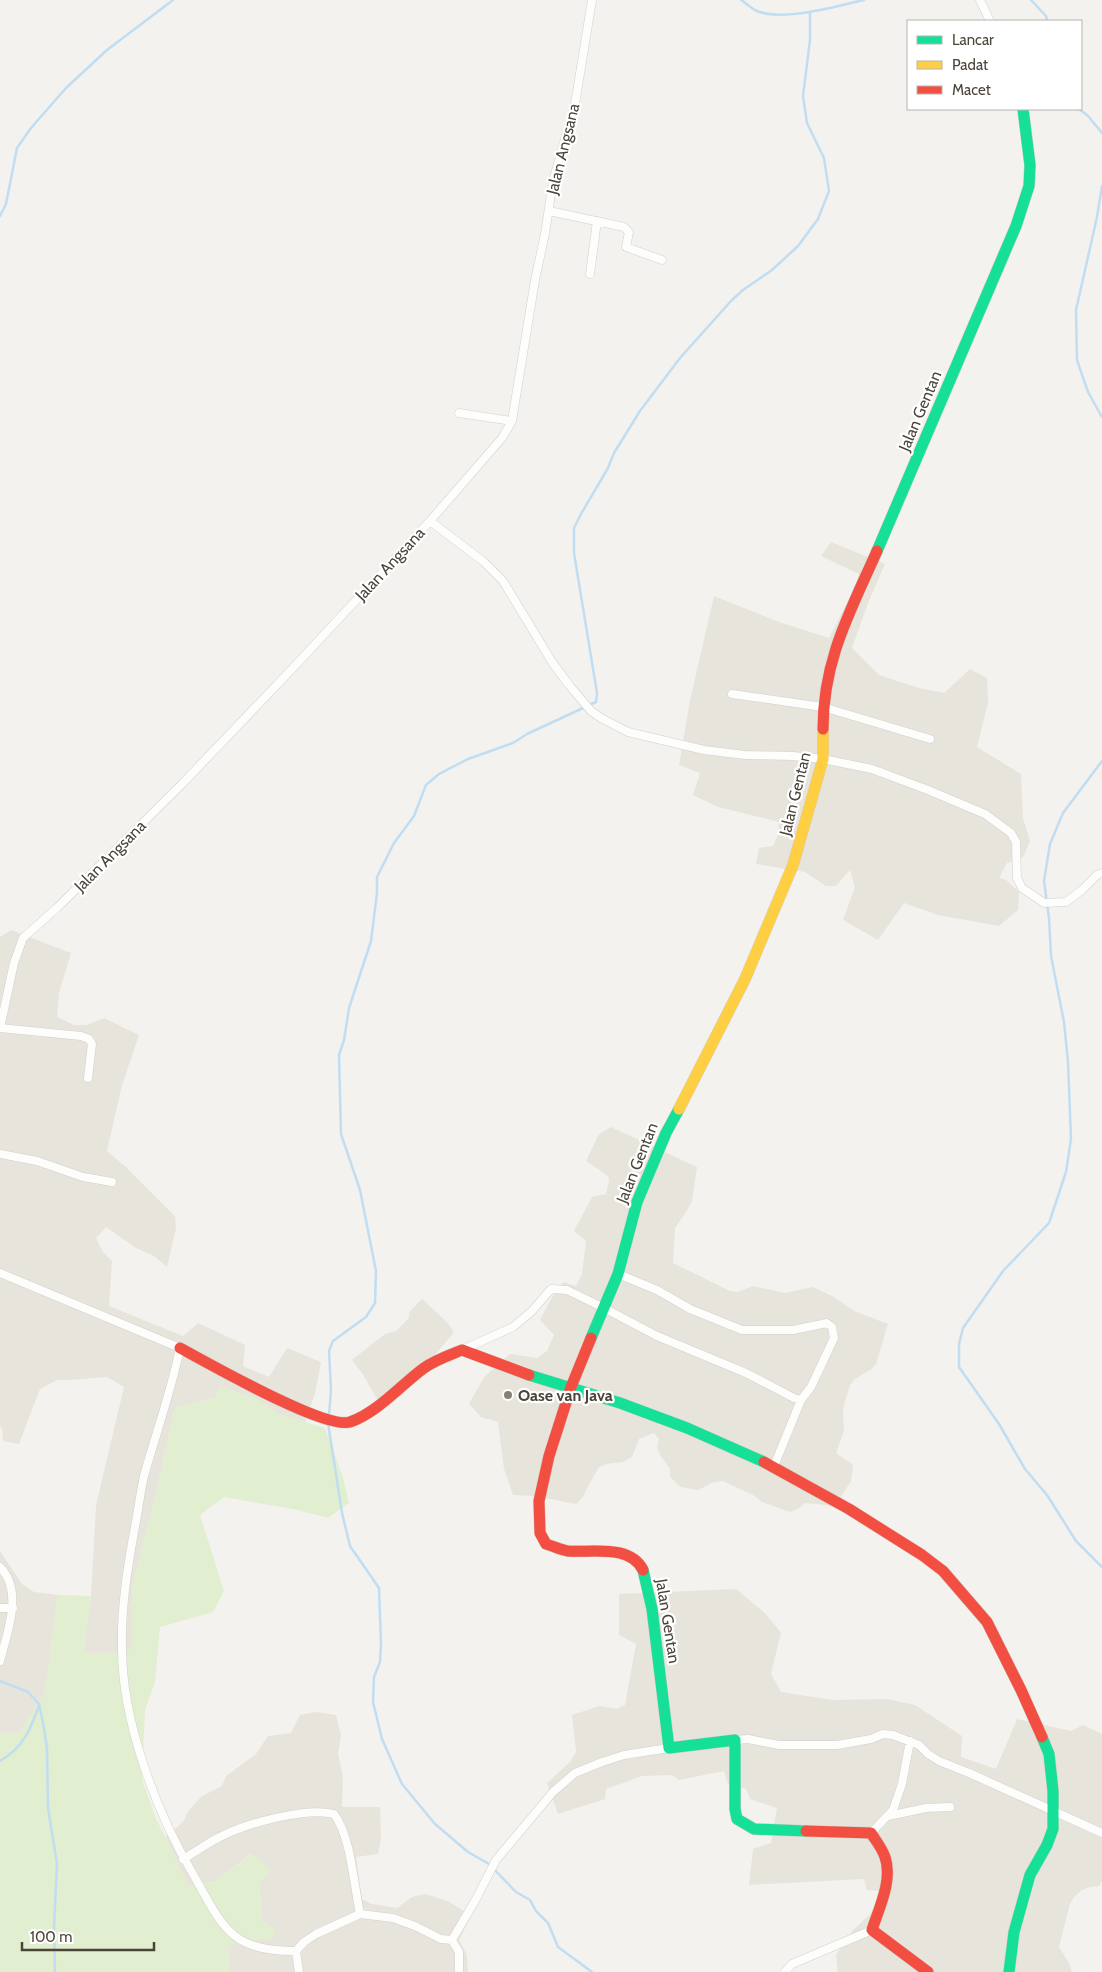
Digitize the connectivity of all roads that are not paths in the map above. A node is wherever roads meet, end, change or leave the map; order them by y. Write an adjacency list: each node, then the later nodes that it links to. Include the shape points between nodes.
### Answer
1 (592, 0): 5 (street, Jalan Angsana, via 576,104 553,181)
2 (980, 0): 3 (street)
3 (990, 20)
4 (1023, 110): 13 (street, Jalan Gentan, via 1030,165 1029,186 1016,226 837,641)
5 (548, 211): 6 (street); 10 (street, Jalan Angsana)
6 (597, 221): 7 (street, via 624,227 629,232 626,247); 8 (street)
7 (662, 260)
8 (590, 274)
9 (459, 413): 10 (street)
10 (512, 421): 11 (street, Jalan Angsana, via 502,438)
11 (430, 521): 15 (street, via 484,562 503,581 552,662 590,711 628,732 704,750); 17 (street, Jalan Angsana, via 183,783 23,938 14,963)
12 (732, 694): 13 (street)
13 (823, 706): 14 (street); 15 (street, Jalan Gentan)
14 (930, 739)
15 (823, 759): 16 (street, via 872,769 985,814 1012,833 1016,842 1017,878 1022,888 1044,903 1066,902); 22 (street, Jalan Gentan, via 793,865 745,979 666,1133 637,1202)
16 (1102, 873)
17 (0, 1028): 18 (street, via 89,1039 92,1044)
18 (88, 1078)
19 (0, 1154): 20 (street)
20 (112, 1182)
21 (0, 1273): 24 (street)
22 (618, 1274): 23 (street, Jalan Gentan); 27 (street, via 742,1330 793,1330 827,1323 832,1327 834,1338 811,1388)
23 (604, 1308): 25 (street, via 567,1290 551,1289 532,1312 513,1327); 26 (street, Jalan Gentan); 27 (street, via 657,1336)
24 (180, 1348): 25 (street, via 270,1396 332,1421 350,1422 371,1411 426,1366); 41 (street, via 144,1478 123,1602 122,1650 126,1695 138,1743 148,1776)
25 (462, 1350): 26 (street, via 509,1369)
26 (571, 1387): 28 (street, via 687,1428); 35 (street, Jalan Gentan, via 549,1456 539,1501 540,1533 546,1544 566,1551 615,1552 633,1558 643,1568 652,1609)
27 (801, 1400): 28 (street)
28 (774, 1466): 37 (street, via 922,1554 943,1570 987,1622 1049,1754)
29 (0, 1567): 31 (street, via 11,1589)
30 (0, 1608): 31 (street)
31 (13, 1608): 32 (street)
32 (0, 1661)
33 (735, 1740): 34 (street, via 748,1739 779,1746 837,1745 883,1734); 35 (street); 39 (street, via 734,1809 737,1819 743,1824 754,1829)
34 (910, 1740): 37 (street, via 939,1761); 38 (street, via 902,1784)
35 (670, 1748): 44 (street, via 602,1762 575,1773 553,1792 496,1860)
36 (950, 1807): 38 (street)
37 (1054, 1812): 40 (street); 50 (street, via 1053,1829 1030,1875 1017,1923)
38 (888, 1816): 39 (street)
39 (871, 1833): 43 (street, via 886,1860 885,1888)
40 (1102, 1833)
41 (183, 1859): 42 (street, via 222,1835 255,1823 315,1812 334,1814 340,1822 348,1848); 45 (street, via 217,1918 243,1942 261,1948)
42 (360, 1914): 44 (street, via 393,1918 441,1939); 45 (street, via 316,1934)
43 (872, 1930): 48 (street, via 792,1964); 49 (street)
44 (452, 1940): 47 (street, via 459,1952)
45 (296, 1951): 46 (street)
46 (299, 1972)
47 (459, 1972)
48 (785, 1972)
49 (928, 1972)
50 (1009, 1972)

